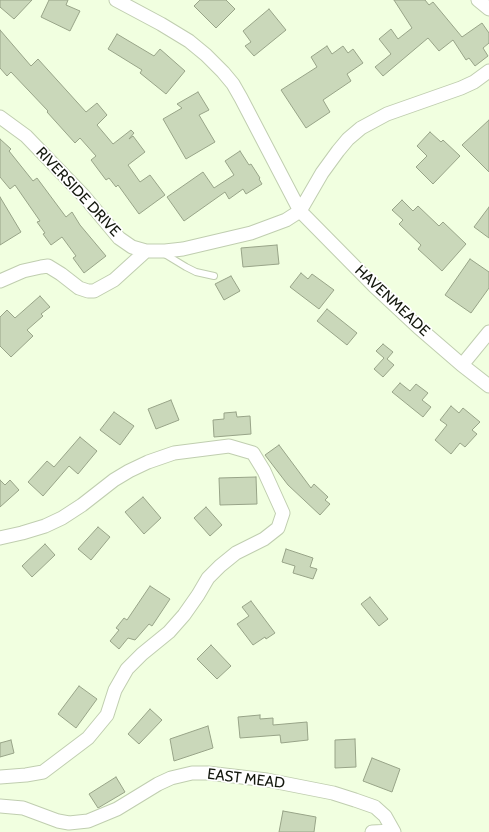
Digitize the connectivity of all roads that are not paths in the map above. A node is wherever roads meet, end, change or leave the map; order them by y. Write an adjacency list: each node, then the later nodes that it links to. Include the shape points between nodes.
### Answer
1 (116, 0): 6 (street, HAVENMEADE, via 189,41 223,72 241,98)
2 (478, 0): 3 (street)
3 (489, 9)
4 (489, 71): 6 (street, via 461,88 411,104 361,128 338,151)
5 (0, 116): 7 (street, RIVERSIDE DRIVE, via 26,136 83,195 118,238 132,247)
6 (300, 211): 8 (street, RIVERSIDE DRIVE, via 286,220 251,232 183,249); 12 (street, HAVENMEADE, via 374,286)
7 (146, 251): 8 (street, RIVERSIDE DRIVE); 10 (street, via 114,280 94,291 78,288 48,266 23,271)
8 (160, 251): 9 (lane, via 191,270)
9 (214, 276)
10 (0, 281)
11 (489, 332): 12 (street)
12 (462, 365): 13 (street, HAVENMEADE)
13 (489, 386)
14 (0, 538): 15 (street, via 39,528 62,518 114,480 148,462 174,453 229,446 253,453 283,513 280,524 274,531 236,553 220,566 208,578 184,615 169,632 127,669 115,690 107,714 88,738 43,772)
15 (0, 777)
16 (0, 806): 17 (street, EAST MEAD, via 23,808 69,823 88,821 117,809 171,778 192,773 208,773 267,780 356,800 375,807 385,816)
17 (394, 831): 18 (street)
18 (372, 832)

